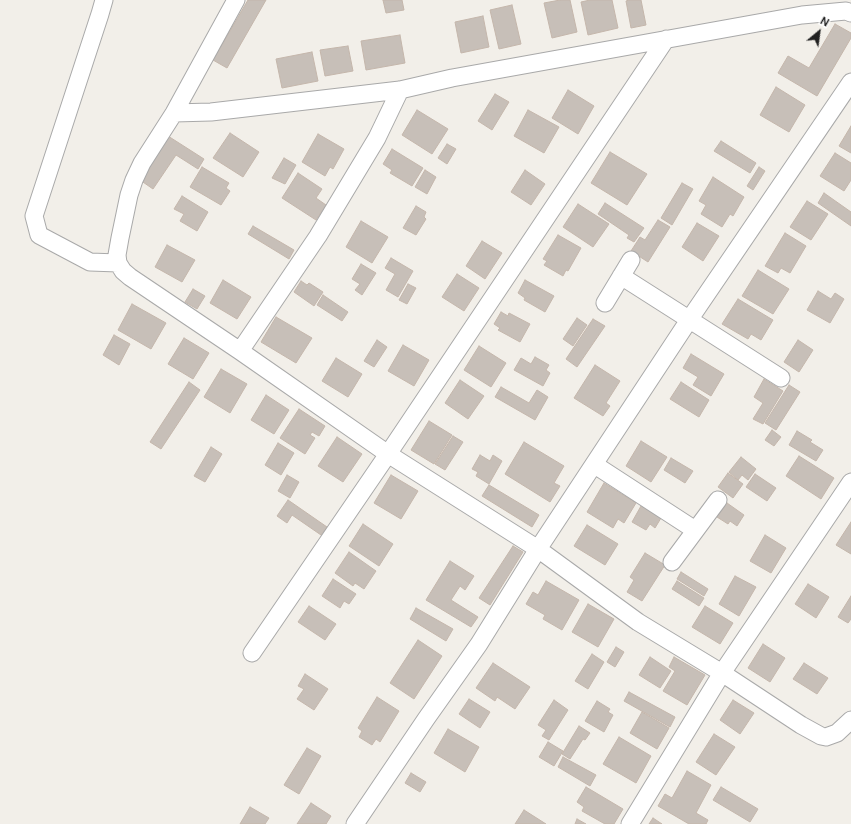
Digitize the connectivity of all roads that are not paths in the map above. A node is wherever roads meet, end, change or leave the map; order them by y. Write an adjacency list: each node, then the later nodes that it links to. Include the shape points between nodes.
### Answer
1 (104, 0): 9 (street, via 34,216 39,235 90,262)
2 (236, 0): 7 (street)
3 (851, 12): 4 (street, via 802,14)
4 (666, 40): 6 (street, via 452,78); 15 (street)
5 (851, 82): 12 (street)
6 (400, 90): 7 (street, via 211,112); 13 (street, via 378,138 318,236)
7 (174, 113): 9 (street, via 134,180 117,255)
8 (631, 260): 10 (street)
9 (118, 263): 13 (street, via 130,277)
10 (621, 276): 11 (street); 12 (street)
11 (605, 304)
12 (689, 320): 14 (street); 16 (street)
13 (240, 352): 15 (street)
14 (781, 378)
15 (388, 454): 20 (street); 22 (street)
16 (594, 465): 19 (street); 20 (street)
17 (851, 482): 23 (street)
18 (718, 500): 19 (street)
19 (695, 530): 21 (street)
20 (538, 549): 23 (street, via 638,622); 25 (street, via 479,644)
21 (672, 562)
22 (252, 653)
23 (722, 673): 24 (street, via 821,736 837,733); 26 (street)
24 (851, 720)
25 (355, 824)
26 (630, 824)

